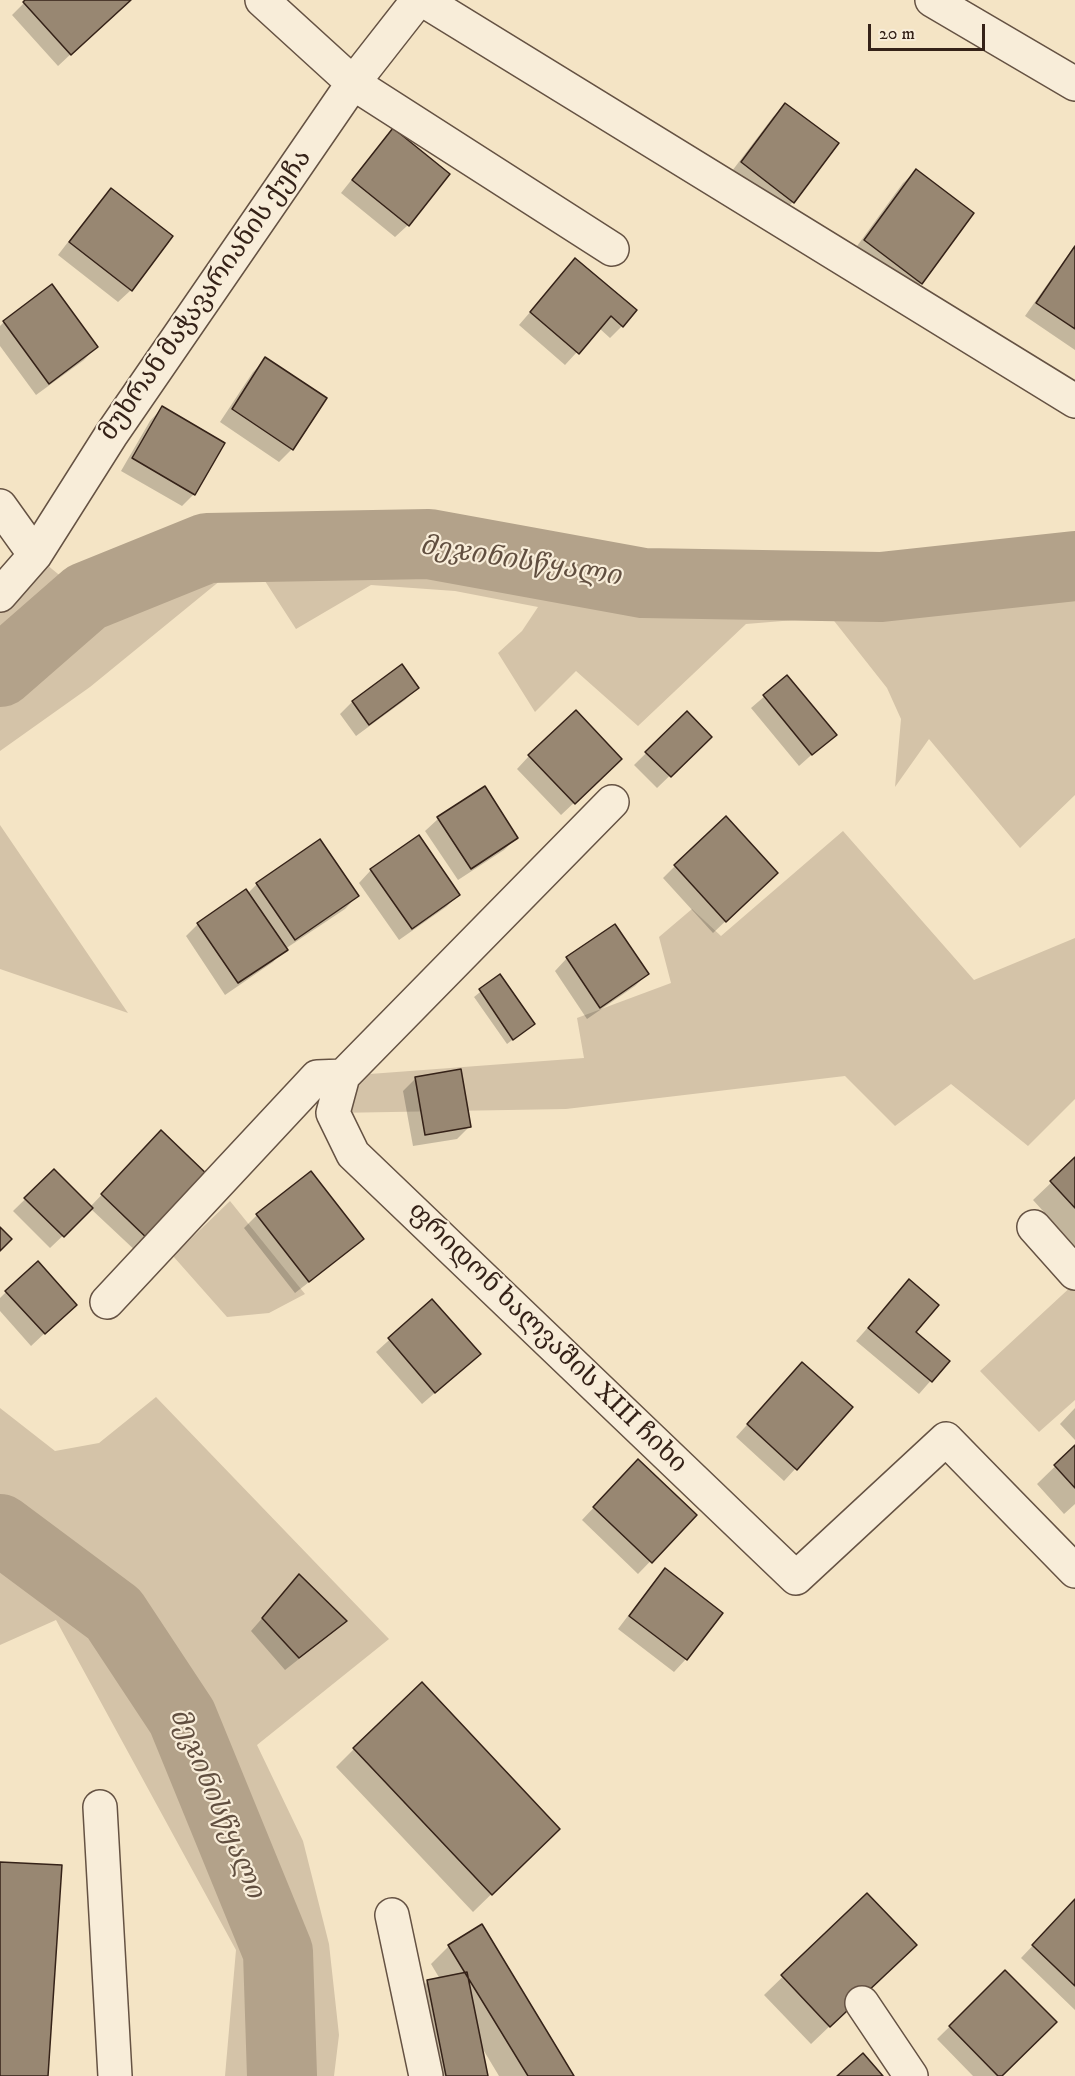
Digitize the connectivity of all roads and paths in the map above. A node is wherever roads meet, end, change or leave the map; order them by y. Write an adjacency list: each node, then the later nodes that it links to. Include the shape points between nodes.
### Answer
1 (262, 0): 5 (street)
2 (418, 0): 5 (street, მუხრან მაჭავარიანის ქუჩა)
3 (423, 0): 8 (street)
4 (932, 0): 6 (street)
5 (353, 83): 7 (street); 10 (street, მუხრან მაჭავარიანის ქუჩა, via 111,435)
6 (1075, 84)
7 (612, 249)
8 (1075, 401)
9 (0, 506): 10 (street)
10 (35, 555): 11 (street, მუხრან მაჭავარიანის ქუჩა)
11 (0, 596)
12 (612, 802): 13 (street, ფრიდონ ხალვაშის XIII ჩიხი)
13 (330, 1076): 16 (street); 17 (street, ფრიდონ ხალვაშის XIII ჩიხი, via 333,1113 353,1154 796,1578 946,1439)
14 (1034, 1227): 15 (street)
15 (1075, 1273)
16 (107, 1302)
17 (1075, 1571)
18 (100, 1807): 21 (street)
19 (393, 1915): 22 (street)
20 (862, 2003): 23 (street)
21 (116, 2076)
22 (426, 2076)
23 (911, 2076)

